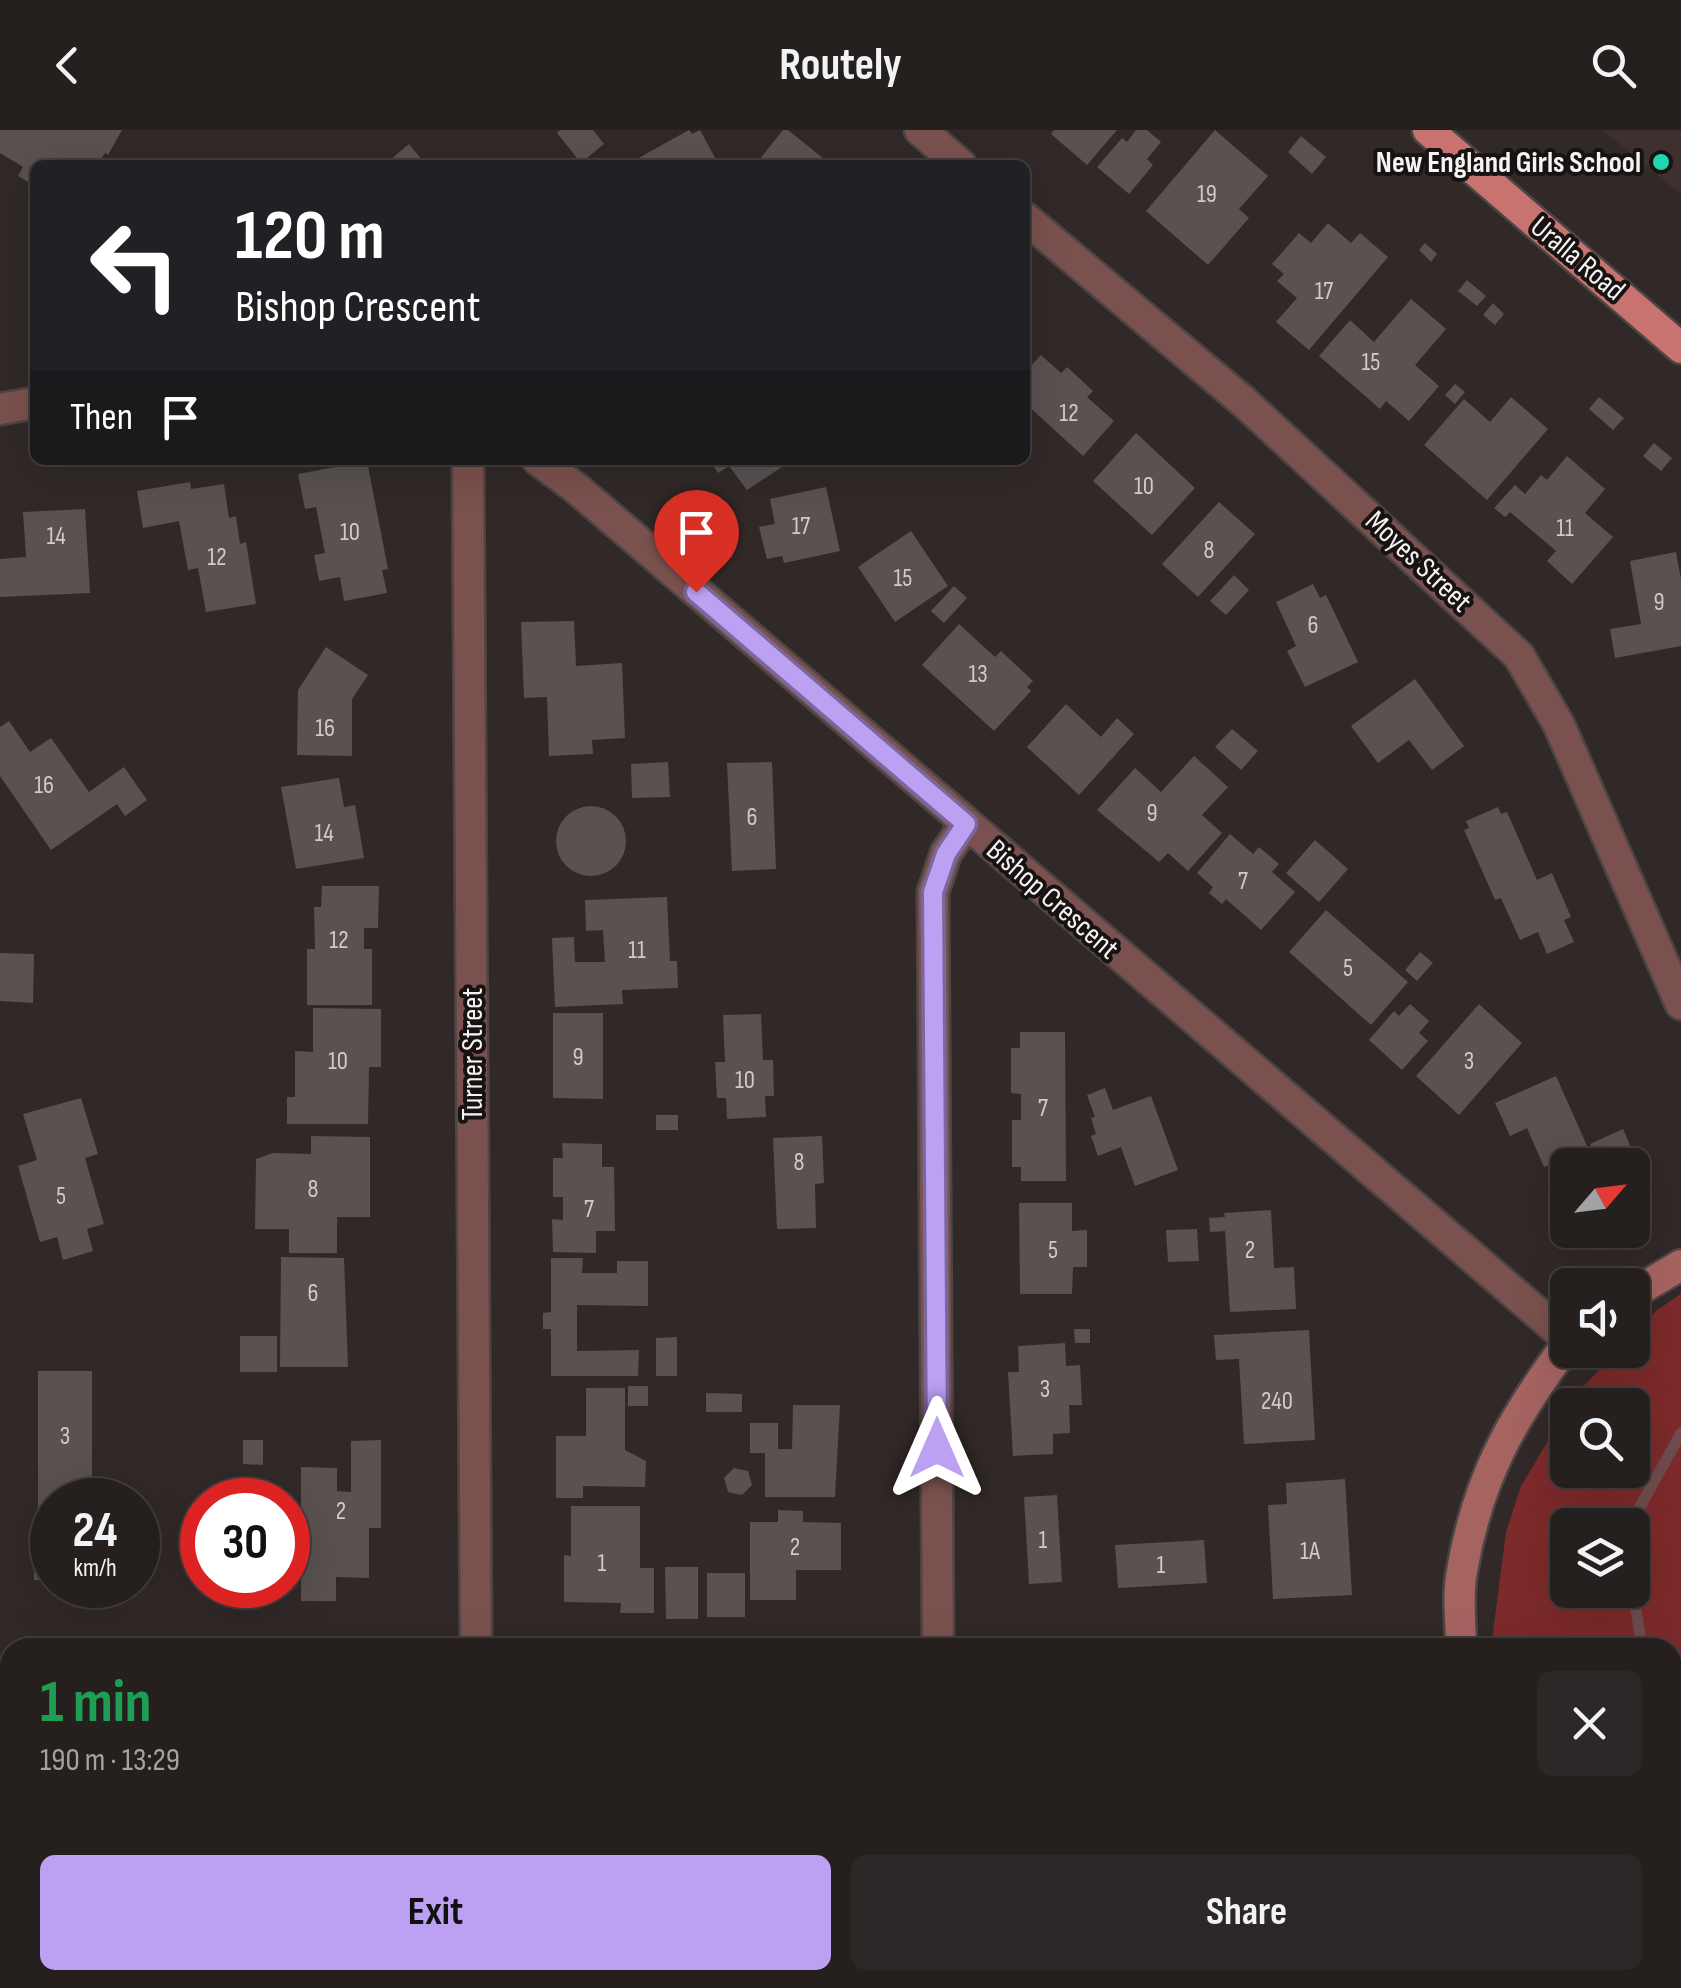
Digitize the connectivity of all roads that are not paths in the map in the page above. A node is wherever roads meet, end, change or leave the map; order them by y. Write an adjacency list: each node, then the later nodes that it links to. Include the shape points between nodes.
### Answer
1 (920, 130): 3 (street)
2 (1428, 130): 5 (main road, Uralla Road)
3 (955, 160)
4 (1030, 222): 11 (street, Moyes Street, via 1244,402 1519,656 1559,725)
5 (1681, 348)
6 (30, 404): 7 (street)
7 (0, 408)
8 (468, 465): 16 (street, Turner Street)
9 (545, 465): 10 (street, Bishop Crescent)
10 (966, 824): 14 (street, Bishop Crescent); 17 (street, via 933,892)
11 (1681, 1004)
12 (1681, 1265): 13 (street)
13 (1650, 1283)
14 (1550, 1326)
15 (1550, 1366): 18 (street, via 1500,1444 1480,1499 1461,1574)
16 (476, 1638)
17 (938, 1638)
18 (1461, 1638)

